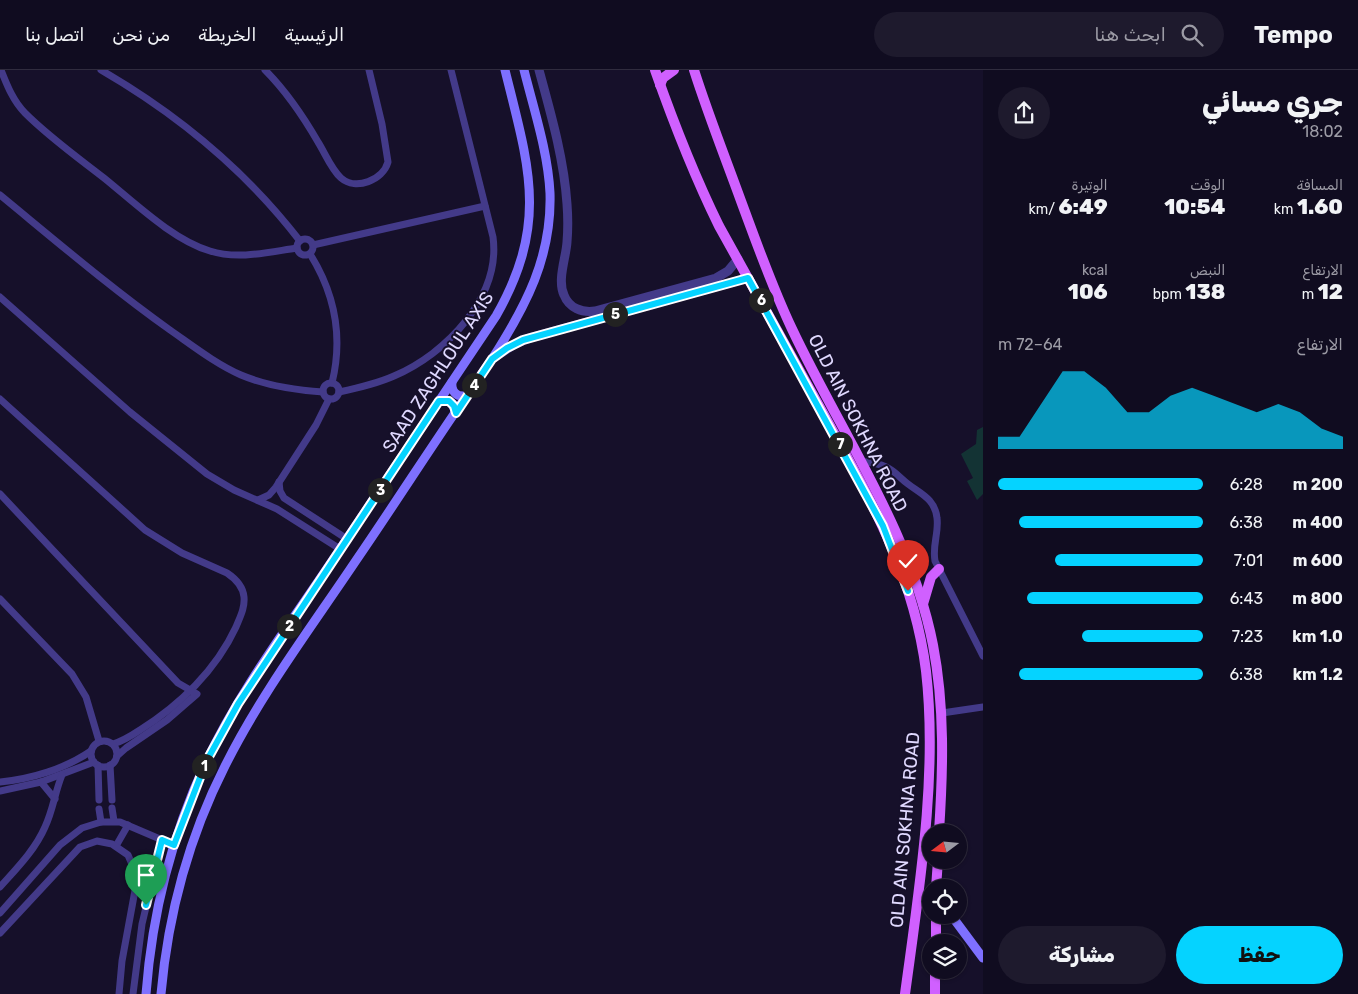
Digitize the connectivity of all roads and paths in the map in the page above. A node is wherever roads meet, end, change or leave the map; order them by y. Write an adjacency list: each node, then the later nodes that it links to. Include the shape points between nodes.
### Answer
1 (1, 70): 15 (street, via 13,98 24,112 184,240 212,252 230,255 258,254)
2 (102, 70): 15 (street, via 203,139 254,189)
3 (265, 70): 4 (street, via 294,105 338,174 357,184 378,177 388,162)
4 (369, 70)
5 (451, 70): 14 (street)
6 (505, 70): 22 (main road, SAAD ZAGHLOUL AXIS, via 530,176 527,239 507,298)
7 (524, 70): 21 (main road, SAAD ZAGHLOUL AXIS, via 547,171 550,212 538,273 514,325)
8 (539, 70): 18 (street, via 566,190 567,243 562,282 568,302 579,310 591,312 716,278 728,271)
9 (655, 70): 12 (main road, OLD AIN SOKHNA ROAD)
10 (674, 70): 12 (main road, via 663,78)
11 (692, 71): 31 (main road, OLD AIN SOKHNA ROAD, via 776,292)
12 (660, 85): 18 (main road, OLD AIN SOKHNA ROAD, via 700,188)
13 (0, 195): 24 (street, via 132,303 220,364 260,382)
14 (485, 206): 16 (street); 25 (street, via 494,245 492,265 486,288 464,323 437,349 396,375)
15 (298, 244): 16 (street, via 306,239); 17 (street, via 301,254)
16 (313, 245): 17 (street)
17 (310, 254): 23 (street, via 324,280 335,316 337,354)
18 (738, 259): 19 (main road, OLD AIN SOKHNA ROAD)
19 (748, 278): 21 (street, via 532,337); 80 (main road, OLD AIN SOKHNA ROAD, via 883,526 908,591 921,644 930,720 928,787)
20 (0, 298): 35 (street, via 130,412 201,469 234,490)
21 (492, 359): 26 (main road, SAAD ZAGHLOUL AXIS)
22 (452, 382): 26 (main road, via 455,393); 29 (main road, SAAD ZAGHLOUL AXIS)
23 (332, 383): 24 (street, via 324,387); 25 (street)
24 (323, 392): 28 (street)
25 (339, 392): 28 (street, via 336,398)
26 (465, 396): 30 (main road, SAAD ZAGHLOUL AXIS)
27 (0, 399): 44 (street, via 145,530 182,553 227,573 239,583 244,598 242,613 230,639)
28 (329, 399): 32 (street)
29 (439, 401): 30 (main road, via 449,401); 37 (main road, SAAD ZAGHLOUL AXIS)
30 (456, 413): 79 (main road, SAAD ZAGHLOUL AXIS, via 266,694 224,767 184,870 170,926)
31 (860, 461): 39 (street, via 888,467 930,500 937,518 934,554); 41 (main road, OLD AIN SOKHNA ROAD, via 896,535)
32 (279, 482): 34 (street); 35 (street, via 268,495)
33 (0, 494): 43 (street)
34 (284, 498): 36 (street); 37 (street)
35 (258, 500): 36 (street)
36 (277, 509): 38 (street)
37 (347, 539): 38 (main road, SAAD ZAGHLOUL AXIS)
38 (340, 549): 68 (main road, SAAD ZAGHLOUL AXIS, via 229,718 206,762)
39 (939, 569): 41 (main road, via 931,577); 42 (street)
40 (0, 599): 48 (street, via 72,674 86,697)
41 (923, 604): 47 (main road, OLD AIN SOKHNA ROAD, via 933,645)
42 (983, 656)
43 (178, 683): 44 (street); 45 (street)
44 (191, 690): 45 (street); 51 (street, via 197,694 182,708)
45 (177, 704): 49 (street, via 126,739)
46 (983, 706): 47 (street)
47 (942, 713): 65 (main road, OLD AIN SOKHNA ROAD)
48 (100, 742): 49 (street); 50 (street)
49 (113, 744): 51 (street)
50 (91, 751): 52 (street); 55 (street, via 57,768)
51 (117, 756): 53 (street)
52 (96, 764): 53 (street); 54 (street); 61 (street)
53 (110, 765): 64 (street)
54 (62, 775): 57 (street); 60 (street)
55 (20, 779): 56 (street); 58 (street)
56 (0, 782)
57 (41, 782): 58 (street); 60 (street)
58 (22, 787): 59 (street)
59 (0, 792)
60 (55, 799): 70 (street, via 35,846)
61 (99, 800)
62 (99, 809): 63 (street)
63 (101, 822): 64 (street); 71 (street, via 82,828 66,839)
64 (114, 822): 66 (street)
65 (939, 824)
66 (128, 825): 67 (street); 69 (street)
67 (162, 840): 68 (street); 77 (street, via 142,924)
68 (174, 845): 78 (main road, SAAD ZAGHLOUL AXIS, via 155,917)
69 (116, 846): 73 (street, via 97,841 80,847); 76 (street, via 132,861 136,877)
70 (0, 887)
71 (0, 913)
72 (958, 924): 74 (main road)
73 (0, 933)
74 (983, 958)
75 (935, 979): 81 (main road)
76 (119, 994)
77 (133, 994)
78 (146, 994)
79 (161, 994)
80 (905, 994)
81 (935, 994)

